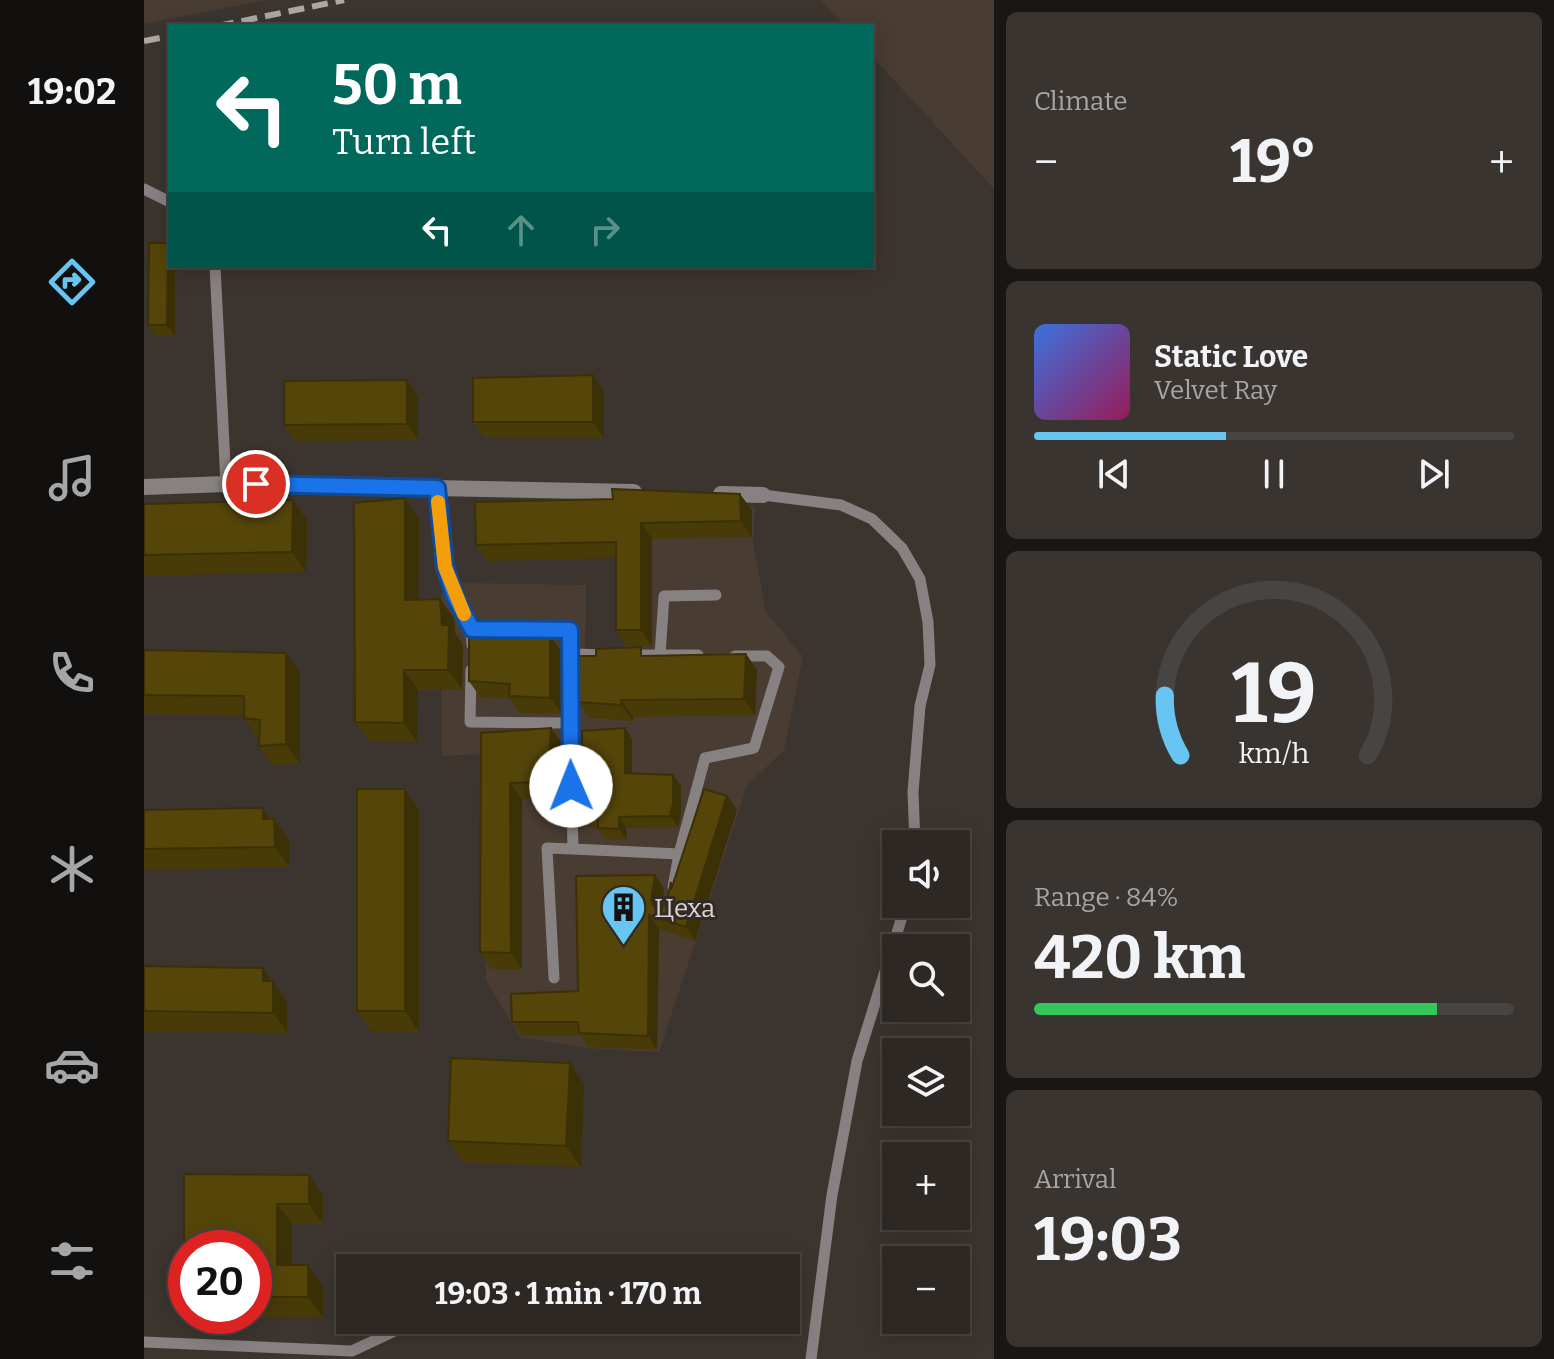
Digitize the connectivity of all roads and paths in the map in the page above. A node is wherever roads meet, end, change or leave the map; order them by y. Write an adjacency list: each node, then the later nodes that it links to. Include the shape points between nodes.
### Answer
1 (144, 189): 2 (lane)
2 (168, 201)
3 (215, 268): 4 (lane)
4 (226, 484): 5 (street); 6 (street)
5 (144, 487)
6 (437, 488): 7 (street); 11 (lane, via 445,567)
7 (654, 493)
8 (701, 494): 9 (street)
9 (763, 495): 17 (lane, via 841,505 872,519 902,548 920,579 930,665 920,706)
10 (716, 595): 13 (lane, via 664,596)
11 (472, 629): 12 (lane, via 570,630); 16 (lane, via 470,722)
12 (571, 654): 13 (lane); 16 (lane)
13 (660, 655): 14 (lane)
14 (706, 656)
15 (721, 656): 19 (lane, via 767,656 779,667 754,748 705,758)
16 (570, 723): 18 (lane)
17 (914, 830)
18 (573, 849): 19 (lane); 22 (lane, via 547,848)
19 (679, 854): 20 (lane)
20 (671, 899)
21 (902, 918): 25 (lane, via 857,1061 832,1195)
22 (554, 978)
23 (388, 1334): 24 (lane, via 352,1351)
24 (144, 1342)
25 (811, 1359)

